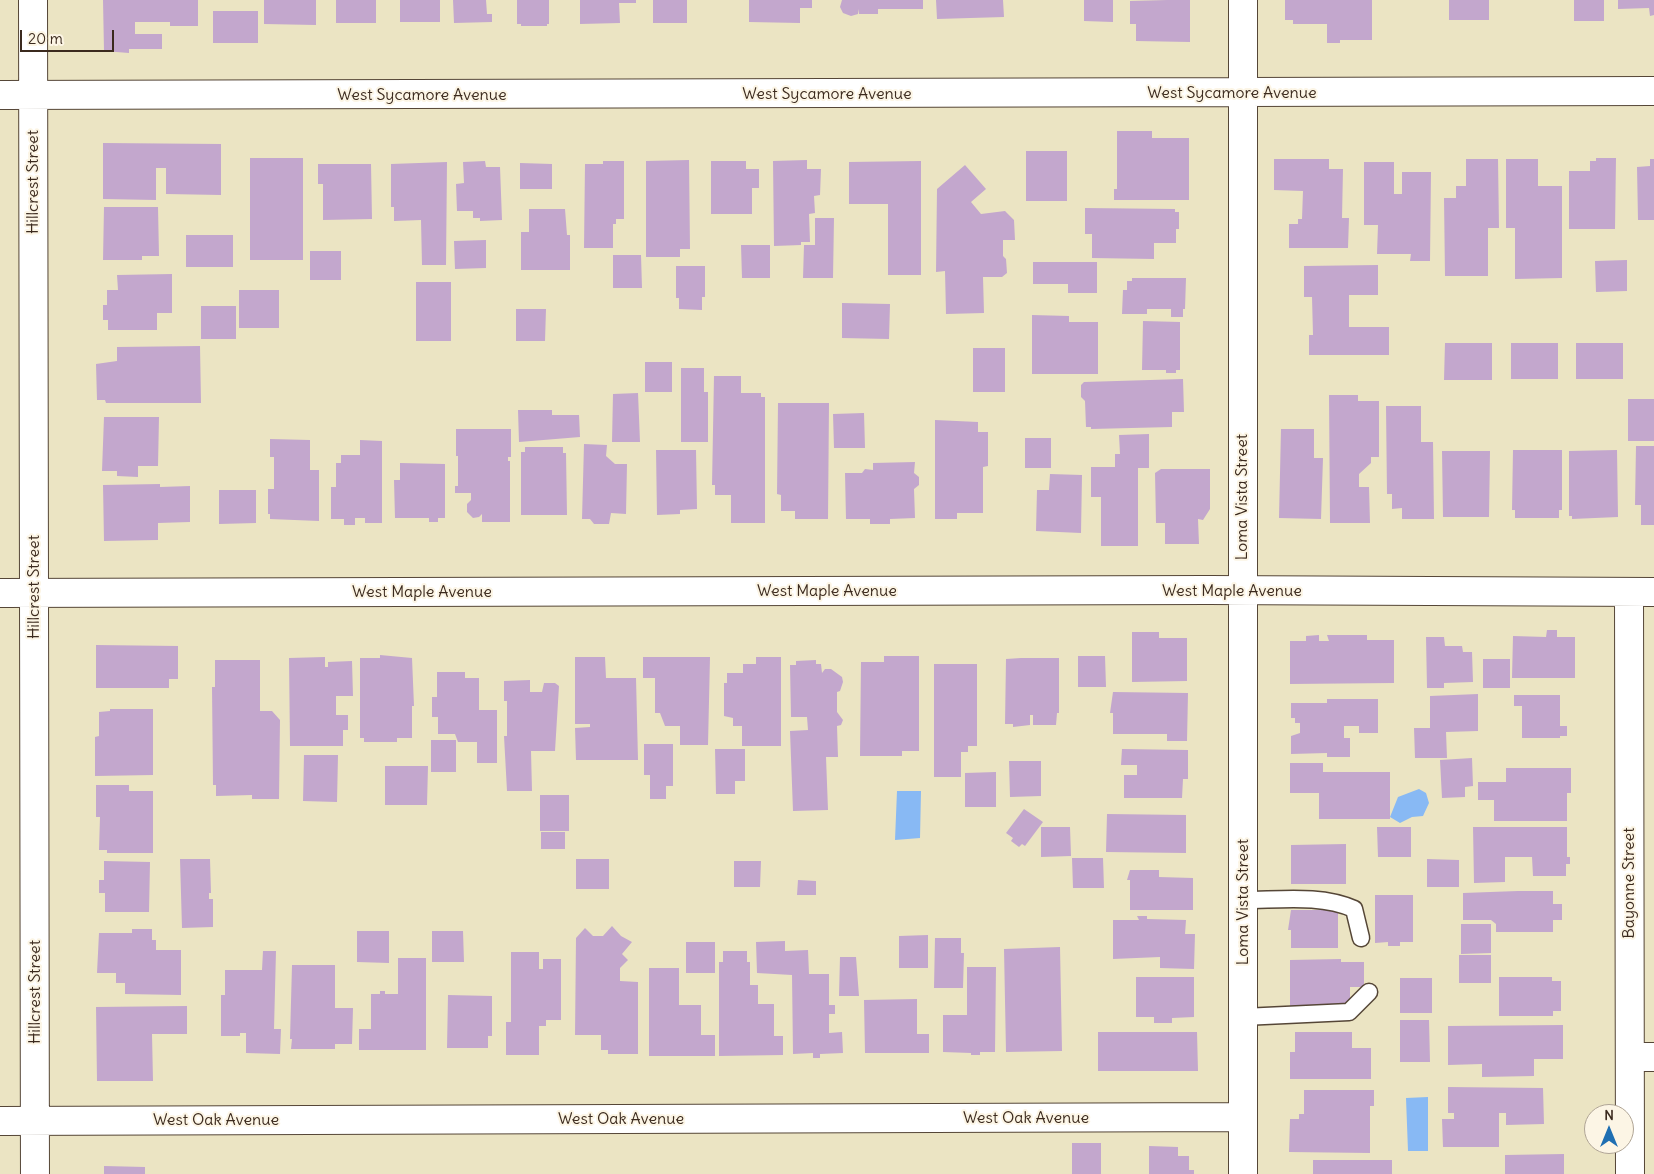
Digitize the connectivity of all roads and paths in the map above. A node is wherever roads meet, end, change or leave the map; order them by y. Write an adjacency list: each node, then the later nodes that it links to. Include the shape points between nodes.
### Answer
1 (33, 0): 6 (street, Hillcrest Street)
2 (1243, 0): 4 (street, Loma Vista Street)
3 (1654, 91): 4 (street, West Sycamore Avenue)
4 (1243, 93): 6 (street, West Sycamore Avenue); 7 (street, Loma Vista Street)
5 (0, 95): 6 (street, West Sycamore Avenue)
6 (33, 95): 10 (street, Hillcrest Street)
7 (1242, 590): 8 (street, West Maple Avenue); 10 (street, West Maple Avenue); 11 (street, Loma Vista Street)
8 (1641, 592): 15 (street, Bayonne Street)
9 (0, 593): 10 (street, West Maple Avenue)
10 (34, 594): 18 (street, Hillcrest Street)
11 (1243, 900): 12 (lane, via 1339,902 1354,909); 14 (street, Loma Vista Street)
12 (1361, 938)
13 (1369, 992): 14 (lane, via 1349,1012)
14 (1243, 1017): 16 (street, Loma Vista Street)
15 (1642, 1057): 21 (street, Bayonne Street)
16 (1243, 1117): 18 (street, West Oak Avenue); 20 (street, Loma Vista Street)
17 (0, 1121): 18 (street, West Oak Avenue)
18 (35, 1121): 19 (street, Hillcrest Street)
19 (35, 1174)
20 (1243, 1174)
21 (1630, 1174)

